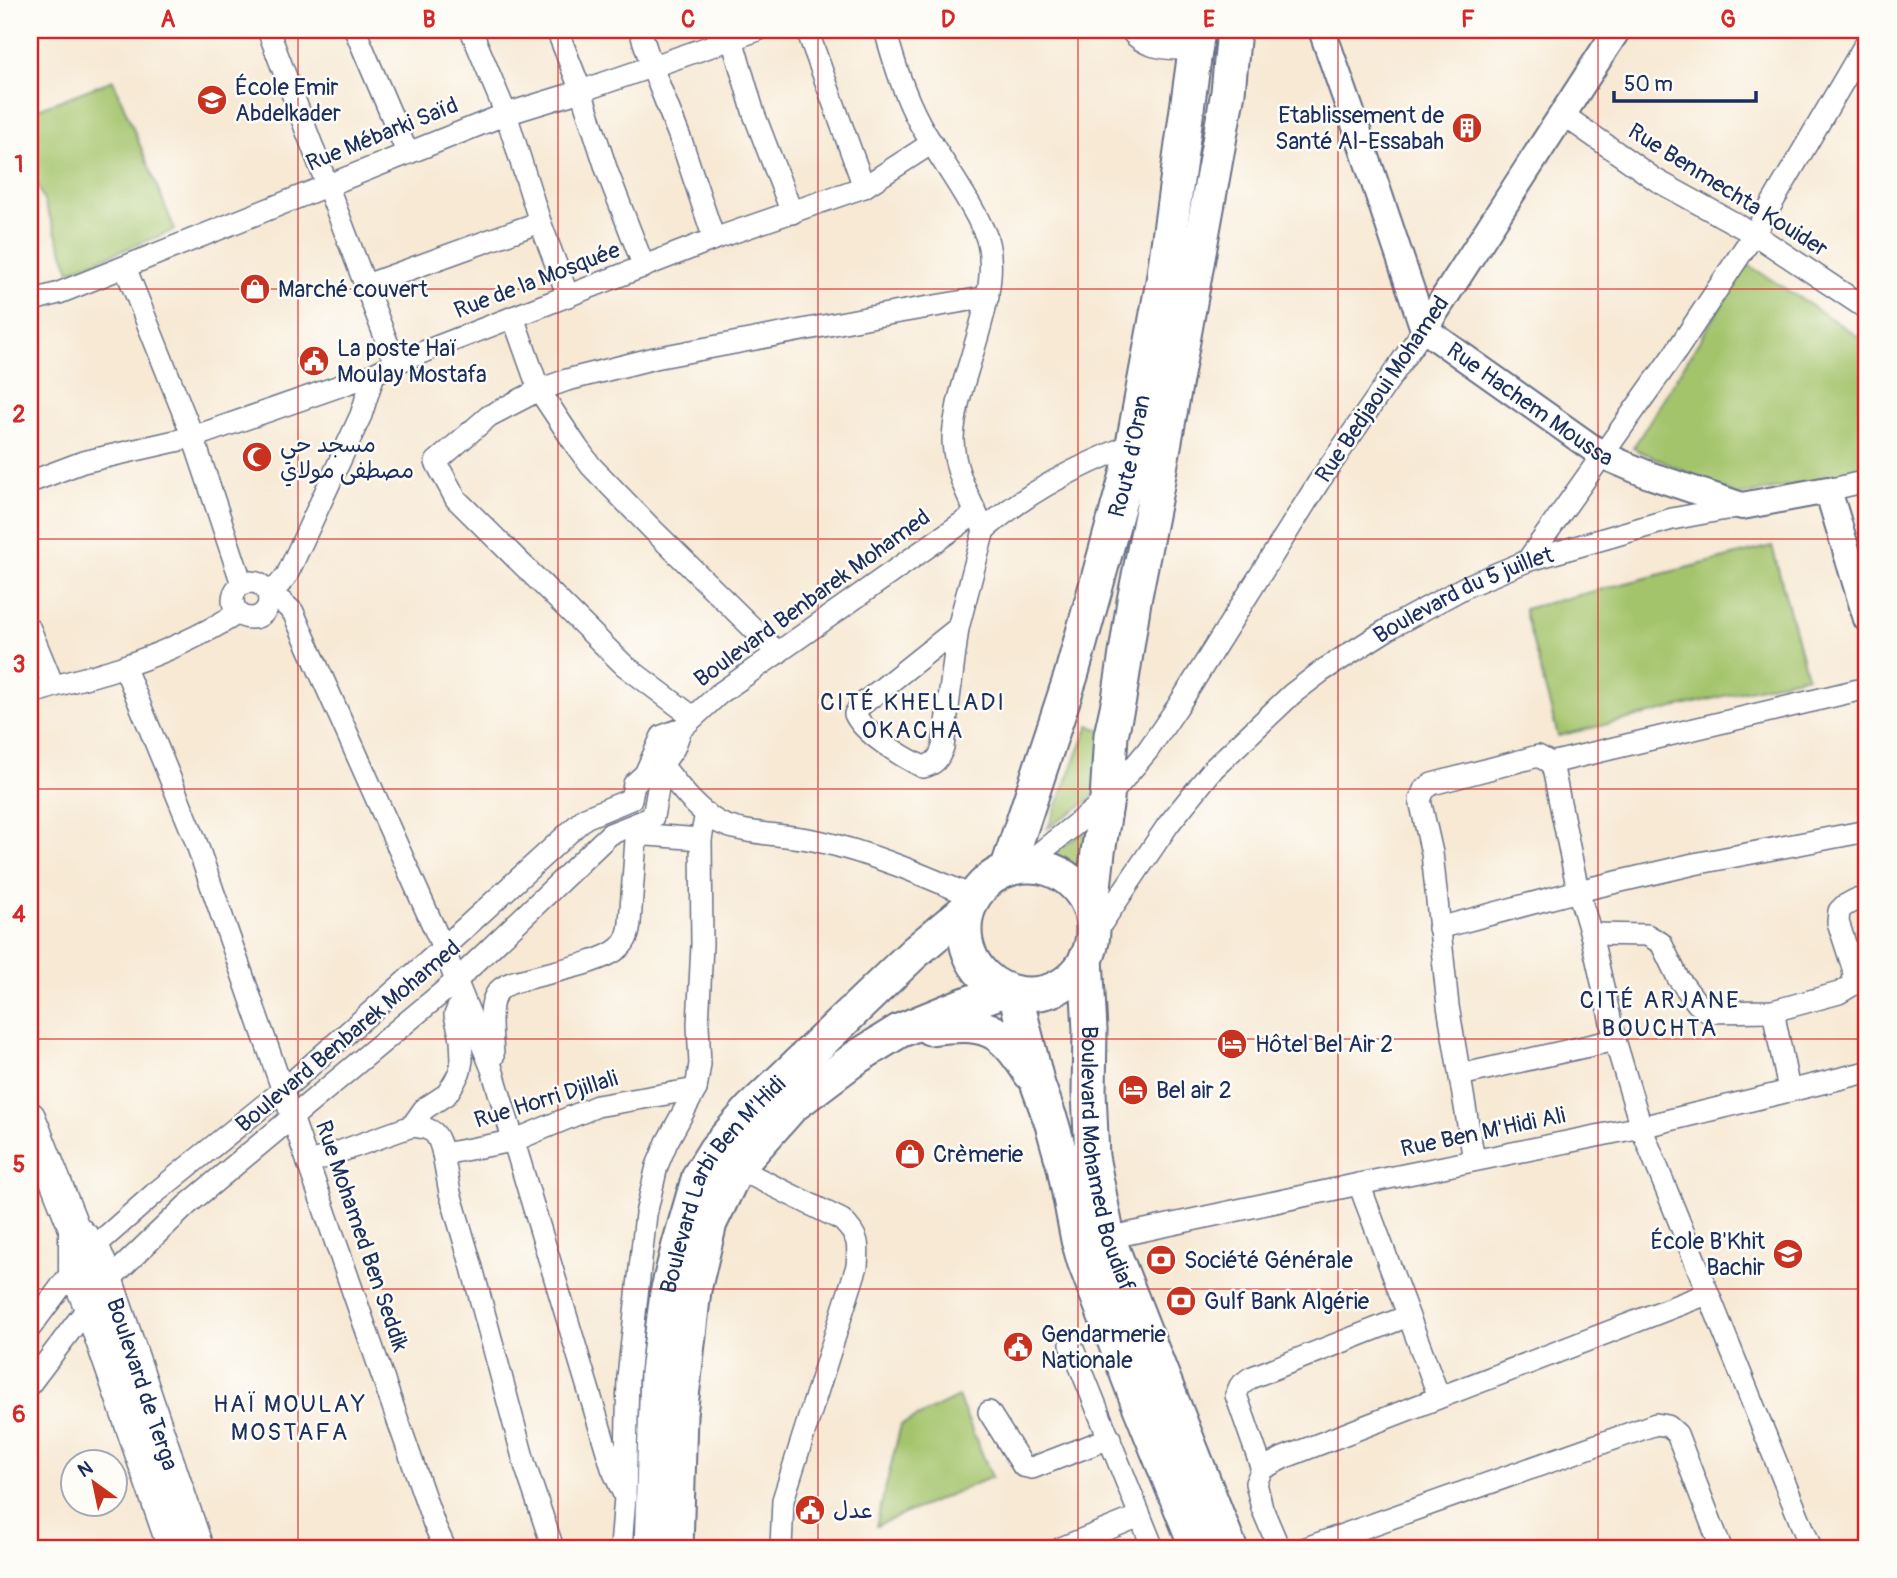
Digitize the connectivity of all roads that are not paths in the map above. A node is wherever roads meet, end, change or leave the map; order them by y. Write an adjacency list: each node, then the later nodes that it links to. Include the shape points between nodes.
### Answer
1 (268, 30): 22 (street)
2 (355, 30): 21 (street)
3 (471, 30): 18 (street)
4 (557, 30): 17 (street)
5 (639, 30): 16 (street)
6 (758, 30): 13 (street, Rue Mébarki Saïd)
7 (807, 30): 23 (street)
8 (885, 30): 20 (street, via 895,66)
9 (1130, 30): 14 (street, via 1152,47)
10 (1234, 30): 65 (main road, Route d'Oran, via 1228,92 1111,735)
11 (1322, 30): 36 (street, Rue Hachem Moussa)
12 (1616, 30): 19 (street, Rue Bedjaoui Mohamed)
13 (732, 39): 16 (street, Rue Mébarki Saïd); 24 (street, via 754,114)
14 (1197, 40): 41 (main road, Route d'Oran, via 1163,281)
15 (1867, 41): 26 (street)
16 (652, 67): 17 (street, Rue Mébarki Saïd); 27 (street)
17 (581, 91): 18 (street, Rue Mébarki Saïd); 29 (street)
18 (506, 114): 21 (street, Rue Mébarki Saïd); 25 (street)
19 (1562, 114): 26 (street, Rue Benmechta Kouider, via 1656,180); 36 (street, Rue Bedjaoui Mohamed)
20 (932, 143): 23 (street, Rue de la Mosquée); 32 (street, via 987,238 991,264)
21 (407, 152): 22 (street, Rue Mébarki Saïd)
22 (327, 184): 28 (street, Rue Mébarki Saïd); 30 (street)
23 (864, 187): 24 (street, Rue de la Mosquée)
24 (792, 213): 27 (street, Rue de la Mosquée)
25 (541, 222): 30 (street); 31 (street)
26 (1754, 233): 34 (street, Rue Benmechta Kouider); 42 (street)
27 (714, 239): 29 (street, Rue de la Mosquée)
28 (125, 267): 33 (street, Rue Mébarki Saïd); 40 (street)
29 (644, 267): 31 (street, Rue de la Mosquée)
30 (366, 285): 37 (street)
31 (568, 296): 35 (street, Rue de la Mosquée)
32 (988, 297): 39 (street, via 655,358); 47 (street, via 964,379 953,439 962,483)
33 (30, 301)
34 (1867, 309)
35 (513, 317): 37 (street, Rue de la Mosquée); 39 (street)
36 (1424, 329): 42 (street, Rue Hachem Moussa); 65 (street, Rue Bedjaoui Mohamed, via 1318,483 1178,706)
37 (396, 363): 38 (street, Rue de la Mosquée)
38 (374, 374): 40 (street, Rue de la Mosquée); 51 (street, via 361,415 287,575)
39 (539, 390): 56 (street, via 598,474); 61 (street, via 489,416 436,462 456,499)
40 (193, 437): 44 (street, Rue de la Mosquée, via 83,462); 50 (street)
41 (1133, 444): 47 (street, Boulevard Benbarek Mohamed); 70 (main road, Route d'Oran)
42 (1602, 455): 46 (street, Rue Hachem Moussa); 48 (street)
43 (1867, 481): 45 (street)
44 (30, 482)
45 (1828, 491): 46 (street, Boulevard du 5 juillet); 49 (street)
46 (1742, 506): 48 (street, Boulevard du 5 juillet, via 1672,519)
47 (980, 521): 54 (street); 56 (street, Boulevard Benbarek Mohamed)
48 (1527, 561): 76 (street, Boulevard du 5 juillet, via 1466,586 1393,626 1292,694 1213,768)
49 (1860, 571): 53 (street)
50 (242, 584): 51 (street, via 256,583); 52 (street, via 233,601)
51 (268, 595): 52 (street, via 268,606 258,616 244,617); 77 (street, via 293,612)
52 (238, 612): 57 (street)
53 (1867, 619)
54 (958, 628): 54 (street, via 943,747 939,759 923,767 902,757 859,724 855,715 860,706)
55 (30, 629): 58 (street)
56 (778, 653): 61 (street, Boulevard Benbarek Mohamed)
57 (124, 667): 58 (street); 88 (street, Rue Mohamed Ben Seddik, via 195,839)
58 (53, 685): 60 (street)
59 (1867, 688): 62 (street)
60 (30, 694)
61 (687, 723): 63 (street, Boulevard Benbarek Mohamed, via 674,748)
62 (1550, 763): 71 (street); 74 (street, via 1538,755 1432,783 1424,790 1420,800 1432,853)
63 (654, 769): 64 (street, Boulevard Benbarek Mohamed, via 635,784); 66 (street); 67 (street, Boulevard Benbarek Mohamed)
64 (631, 799): 67 (street); 77 (street, Boulevard Benbarek Mohamed, via 585,818)
65 (1107, 799): 70 (street, Rue Bedjaoui Mohamed); 76 (main road, Route d'Oran)
66 (698, 807): 67 (street); 69 (street); 73 (street, via 720,823 863,852 906,867)
67 (653, 817): 78 (street, Boulevard Benbarek Mohamed, via 610,834)
68 (1867, 831): 71 (street)
69 (701, 839): 85 (street, via 648,835 636,839 630,923 617,950 505,986 496,993 491,1008); 87 (street)
70 (1014, 869): 73 (main road, via 997,874); 76 (main road, via 1034,866 1070,881 1083,895)
71 (1578, 891): 74 (street); 75 (street)
72 (1867, 899): 80 (street, via 1855,900 1839,911 1838,922 1853,968 1851,986)
73 (971, 902): 79 (main road, via 965,923 970,956 990,982); 96 (main road, Boulevard Larbi Ben M'Hidi, via 761,1099)
74 (1439, 928): 84 (street)
75 (1591, 934): 80 (street, via 1647,935 1661,943 1678,978 1708,1012); 82 (street)
76 (1090, 936): 79 (main road, via 1077,972 1064,984 1040,993); 100 (main road, Boulevard Mohamed Boudiaf)
77 (443, 948): 78 (street); 88 (street, Boulevard Benbarek Mohamed)
78 (459, 989): 85 (street); 91 (street, Boulevard Benbarek Mohamed); 92 (street, via 454,1015 461,1039 460,1071 447,1094 424,1109)
79 (1010, 991): 81 (main road, Boulevard Larbi Ben M'Hidi); 86 (main road, Boulevard Mohamed Boudiaf)
80 (1773, 1011): 89 (street)
81 (899, 1031): 86 (main road, via 948,1026 985,1029 1010,1045); 96 (main road, Boulevard Larbi Ben M'Hidi, via 857,1056)
82 (1615, 1040): 84 (street); 93 (street)
83 (1867, 1072): 89 (street, Rue Ben M'Hidi Ali)
84 (1460, 1075): 97 (street)
85 (494, 1076): 94 (street)
86 (1038, 1085): 100 (main road, Boulevard Mohamed Boudiaf)
87 (696, 1089): 94 (street, Rue Horri Djillali, via 597,1106); 113 (street, via 657,1166 646,1214 628,1377)
88 (283, 1090): 91 (street, Rue Mohamed Ben Seddik); 101 (street, Boulevard Benbarek Mohamed)
89 (1789, 1090): 93 (street, Rue Ben M'Hidi Ali)
90 (30, 1117): 101 (main road, Boulevard de Terga)
91 (293, 1118): 98 (street, Rue Mohamed Ben Seddik); 102 (street, Boulevard Benbarek Mohamed, via 187,1205)
92 (412, 1126): 95 (street, via 435,1133); 98 (street)
93 (1641, 1127): 97 (street, Rue Ben M'Hidi Ali); 103 (street)
94 (513, 1141): 95 (street, Rue Horri Djillali); 113 (street, via 611,1468)
95 (443, 1154): 118 (street, via 525,1465)
96 (726, 1159): 120 (main road, Boulevard Larbi Ben M'Hidi, via 699,1176 667,1293 657,1372); 121 (main road, Boulevard Larbi Ben M'Hidi, via 694,1290 680,1415); 122 (street, via 842,1220 859,1246 857,1266 783,1500)
97 (1475, 1160): 99 (street, Rue Ben M'Hidi Ali)
98 (308, 1163): 117 (street, Rue Mohamed Ben Seddik)
99 (1359, 1184): 100 (street, Rue Ben M'Hidi Ali); 105 (street)
100 (1093, 1239): 125 (main road, Boulevard Mohamed Boudiaf, via 1084,1261); 126 (main road, Boulevard Mohamed Boudiaf)
101 (80, 1248): 102 (main road, Boulevard de Terga); 104 (main road, Boulevard de Terga); 106 (street, Boulevard Benbarek Mohamed)
102 (108, 1281): 104 (street, Boulevard Benbarek Mohamed); 116 (main road, Boulevard de Terga)
103 (1707, 1294): 109 (street); 130 (street)
104 (89, 1306): 108 (street, Boulevard Benbarek Mohamed); 115 (main road, Boulevard de Terga)
105 (1408, 1316): 109 (street); 112 (street, via 1250,1378 1240,1386 1236,1395)
106 (30, 1328)
107 (1071, 1344): 111 (street)
108 (30, 1384)
109 (1439, 1397): 112 (street)
110 (989, 1412): 111 (street, via 1023,1466 1032,1468)
111 (1110, 1438): 114 (street)
112 (1262, 1469): 127 (street, via 1256,1483)
113 (625, 1497): 119 (street)
114 (1140, 1516): 123 (street); 124 (street)
115 (173, 1548)
116 (198, 1548)
117 (445, 1548)
118 (553, 1548)
119 (621, 1548)
120 (651, 1548)
121 (676, 1548)
122 (781, 1548)
123 (1061, 1548)
124 (1153, 1548)
125 (1197, 1548)
126 (1230, 1548)
127 (1279, 1548)
128 (1306, 1548): 129 (street, via 1656,1424 1677,1434)
129 (1721, 1548)
130 (1811, 1548)

